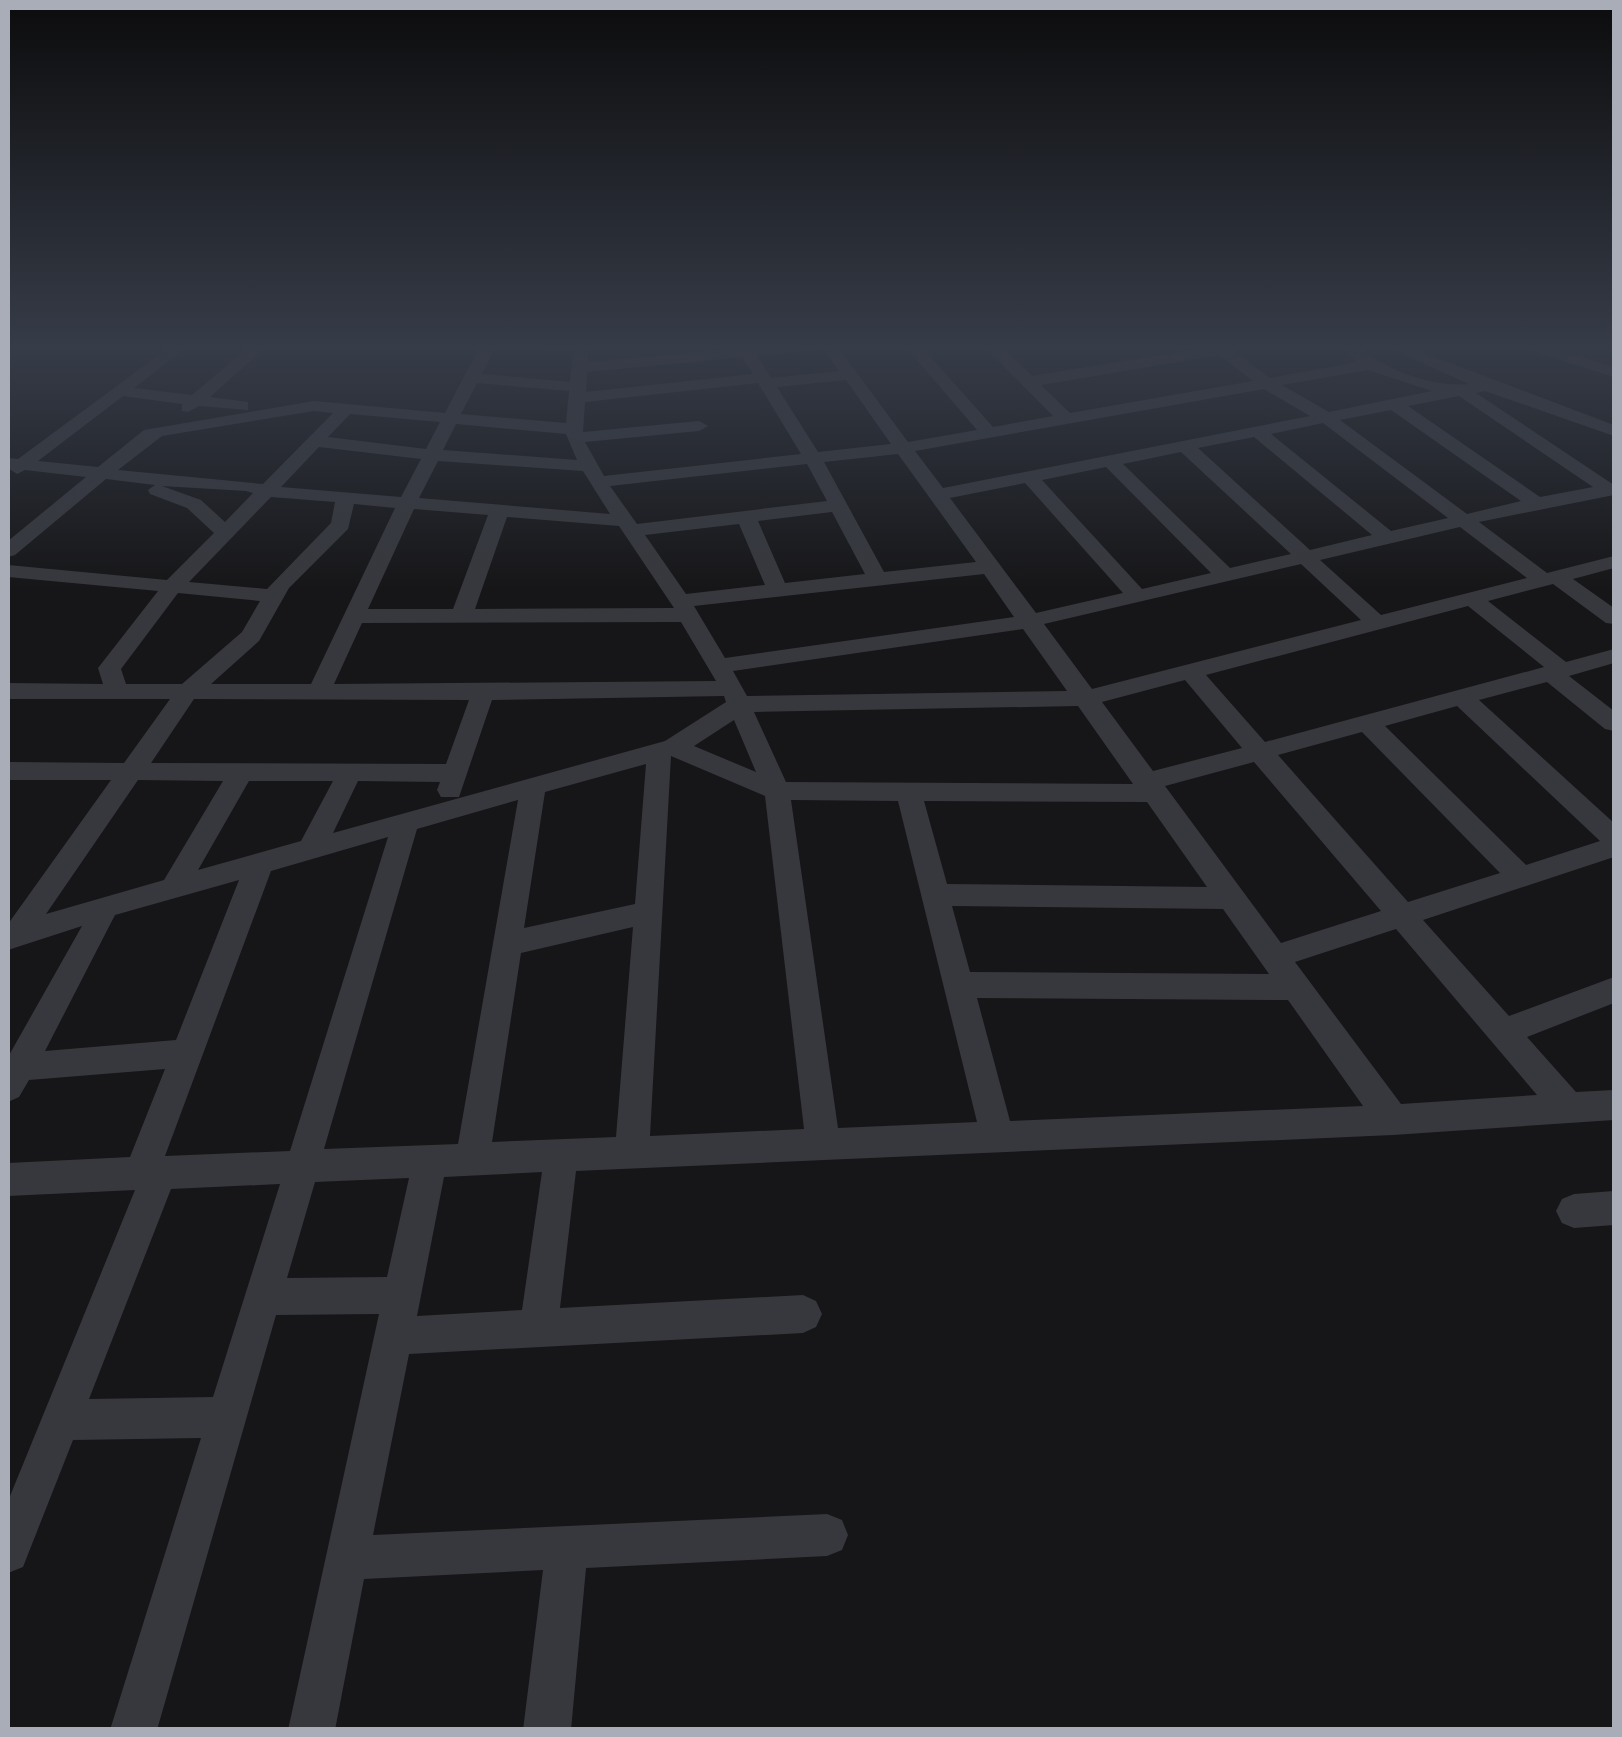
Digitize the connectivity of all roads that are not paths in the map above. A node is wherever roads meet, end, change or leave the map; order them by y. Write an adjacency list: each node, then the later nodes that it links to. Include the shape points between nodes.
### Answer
1 (68, 427): 31 (street)
2 (163, 427): 20 (street)
3 (176, 427): 20 (street)
4 (328, 427): 25 (street)
5 (446, 427): 28 (street)
6 (528, 427): 21 (street)
7 (573, 427): 21 (street)
8 (699, 427): 21 (street)
9 (700, 427): 29 (street); 35 (street)
10 (793, 427): 29 (street)
11 (889, 427): 27 (street)
12 (984, 427): 22 (street)
13 (1022, 427): 22 (street)
14 (1239, 427): 23 (street)
15 (1278, 427): 23 (street)
16 (1337, 427): 46 (street)
17 (1427, 427): 42 (street)
18 (1514, 427): 33 (street)
19 (1570, 427): 24 (street, via 1590,437)
20 (160, 430): 34 (street)
21 (573, 433): 35 (street)
22 (989, 433): 27 (street)
23 (1248, 433): 26 (street); 49 (street)
24 (1613, 436)
25 (315, 441): 28 (street); 37 (street)
26 (1184, 446): 30 (street); 51 (street)
27 (904, 448): 29 (street); 39 (street)
28 (431, 455): 35 (street); 41 (street)
29 (812, 458): 43 (street)
30 (1110, 460): 36 (street); 55 (street)
31 (12, 467): 34 (street)
32 (1614, 468): 33 (street)
33 (1584, 470): 38 (street)
34 (104, 472): 37 (street); 48 (street, via 194,504); 50 (street)
35 (594, 474): 47 (street)
36 (1029, 477): 39 (street); 61 (street)
37 (266, 491): 40 (street); 48 (street)
38 (1612, 492): 42 (street)
39 (938, 495): 53 (street)
40 (346, 496): 41 (street); 60 (street, via 341,525)
41 (408, 500): 44 (street); 65 (street)
42 (1537, 503): 46 (street)
43 (836, 506): 45 (street); 56 (street)
44 (500, 510): 47 (street); 64 (street)
45 (746, 517): 47 (street); 59 (street)
46 (1466, 522): 49 (street); 57 (street)
47 (628, 526): 63 (street)
48 (224, 533): 58 (street)
49 (1390, 540): 51 (street)
50 (8, 551)
51 (1308, 559): 55 (street); 68 (street)
52 (1614, 562): 57 (street)
53 (990, 566): 56 (street); 67 (street)
54 (8, 571): 58 (street)
55 (1227, 577): 61 (street)
56 (877, 578): 59 (street)
57 (1550, 578): 62 (street); 66 (street)
58 (172, 586): 60 (street); 74 (street, via 109,668)
59 (776, 588): 63 (street)
60 (274, 596): 75 (street, via 251,636)
61 (1137, 596): 67 (street)
62 (1471, 598): 68 (street); 71 (street)
63 (684, 608): 64 (street); 72 (street)
64 (462, 614): 65 (street)
65 (354, 616): 76 (street)
66 (1614, 618)
67 (1030, 621): 72 (street); 78 (street)
68 (1377, 623): 70 (street)
69 (1614, 656): 71 (street)
70 (1190, 671): 78 (street); 83 (street)
71 (1557, 672): 79 (street); 81 (street)
72 (730, 686): 77 (street); 78 (street); 82 (street); 91 (street)
73 (8, 691): 74 (street)
74 (116, 691): 75 (street)
75 (188, 691): 76 (street); 85 (street)
76 (319, 692): 77 (street)
77 (484, 692): 88 (street)
78 (1086, 698): 90 (street)
79 (1461, 698): 80 (street); 95 (street)
80 (1367, 723): 83 (street); 99 (street)
81 (1614, 723)
82 (667, 750): 89 (street); 91 (street); 106 (street)
83 (1260, 751): 90 (street); 107 (street)
84 (8, 771): 85 (street)
85 (130, 772): 86 (street); 104 (street)
86 (241, 772): 87 (street); 100 (street)
87 (350, 773): 88 (street); 97 (street)
88 (456, 773): 93 (street)
89 (534, 788): 93 (street); 109 (street)
90 (1151, 788): 92 (street); 102 (street)
91 (777, 792): 92 (street); 121 (street)
92 (908, 793): 101 (street)
93 (443, 814): 94 (street)
94 (405, 824): 97 (street); 126 (street)
95 (1614, 838)
96 (1614, 847): 99 (street)
97 (310, 851): 98 (street)
98 (260, 866): 100 (street); 115 (street)
99 (1520, 877): 107 (street)
100 (172, 890): 105 (street)
101 (934, 895): 102 (street); 111 (street)
102 (1232, 898): 110 (street)
103 (8, 899): 104 (street)
104 (39, 900): 108 (street)
105 (105, 907): 108 (street); 116 (street)
106 (648, 912): 109 (street); 122 (street)
107 (1402, 916): 110 (street); 114 (street)
108 (11, 937)
109 (508, 944): 124 (street)
110 (1274, 957): 112 (street)
111 (957, 985): 112 (street); 120 (street)
112 (1296, 987): 119 (street)
113 (1614, 990): 114 (street)
114 (1504, 1032): 118 (street)
115 (188, 1052): 116 (street); 127 (street)
116 (13, 1078)
117 (1614, 1106): 118 (street)
118 (1569, 1108): 119 (street)
119 (1393, 1120): 120 (street)
120 (998, 1137): 121 (street)
121 (823, 1144): 122 (street)
122 (632, 1152): 123 (street)
123 (561, 1155): 124 (street); 134 (street)
124 (472, 1159): 125 (street)
125 (430, 1161): 126 (street); 131 (street)
126 (304, 1166): 127 (street); 132 (street)
127 (151, 1173): 128 (street); 137 (street)
128 (9, 1182)
129 (1614, 1208): 130 (street)
130 (1574, 1210)
131 (402, 1295): 132 (street); 135 (street)
132 (263, 1297): 136 (street)
133 (803, 1314): 134 (street)
134 (539, 1328): 135 (street)
135 (394, 1336): 141 (street)
136 (229, 1417): 137 (street); 142 (street)
137 (61, 1420): 140 (street)
138 (828, 1535): 139 (street)
139 (567, 1547): 141 (street); 144 (street)
140 (8, 1552)
141 (347, 1558): 143 (street)
142 (133, 1730)
143 (311, 1730)
144 (547, 1730)

